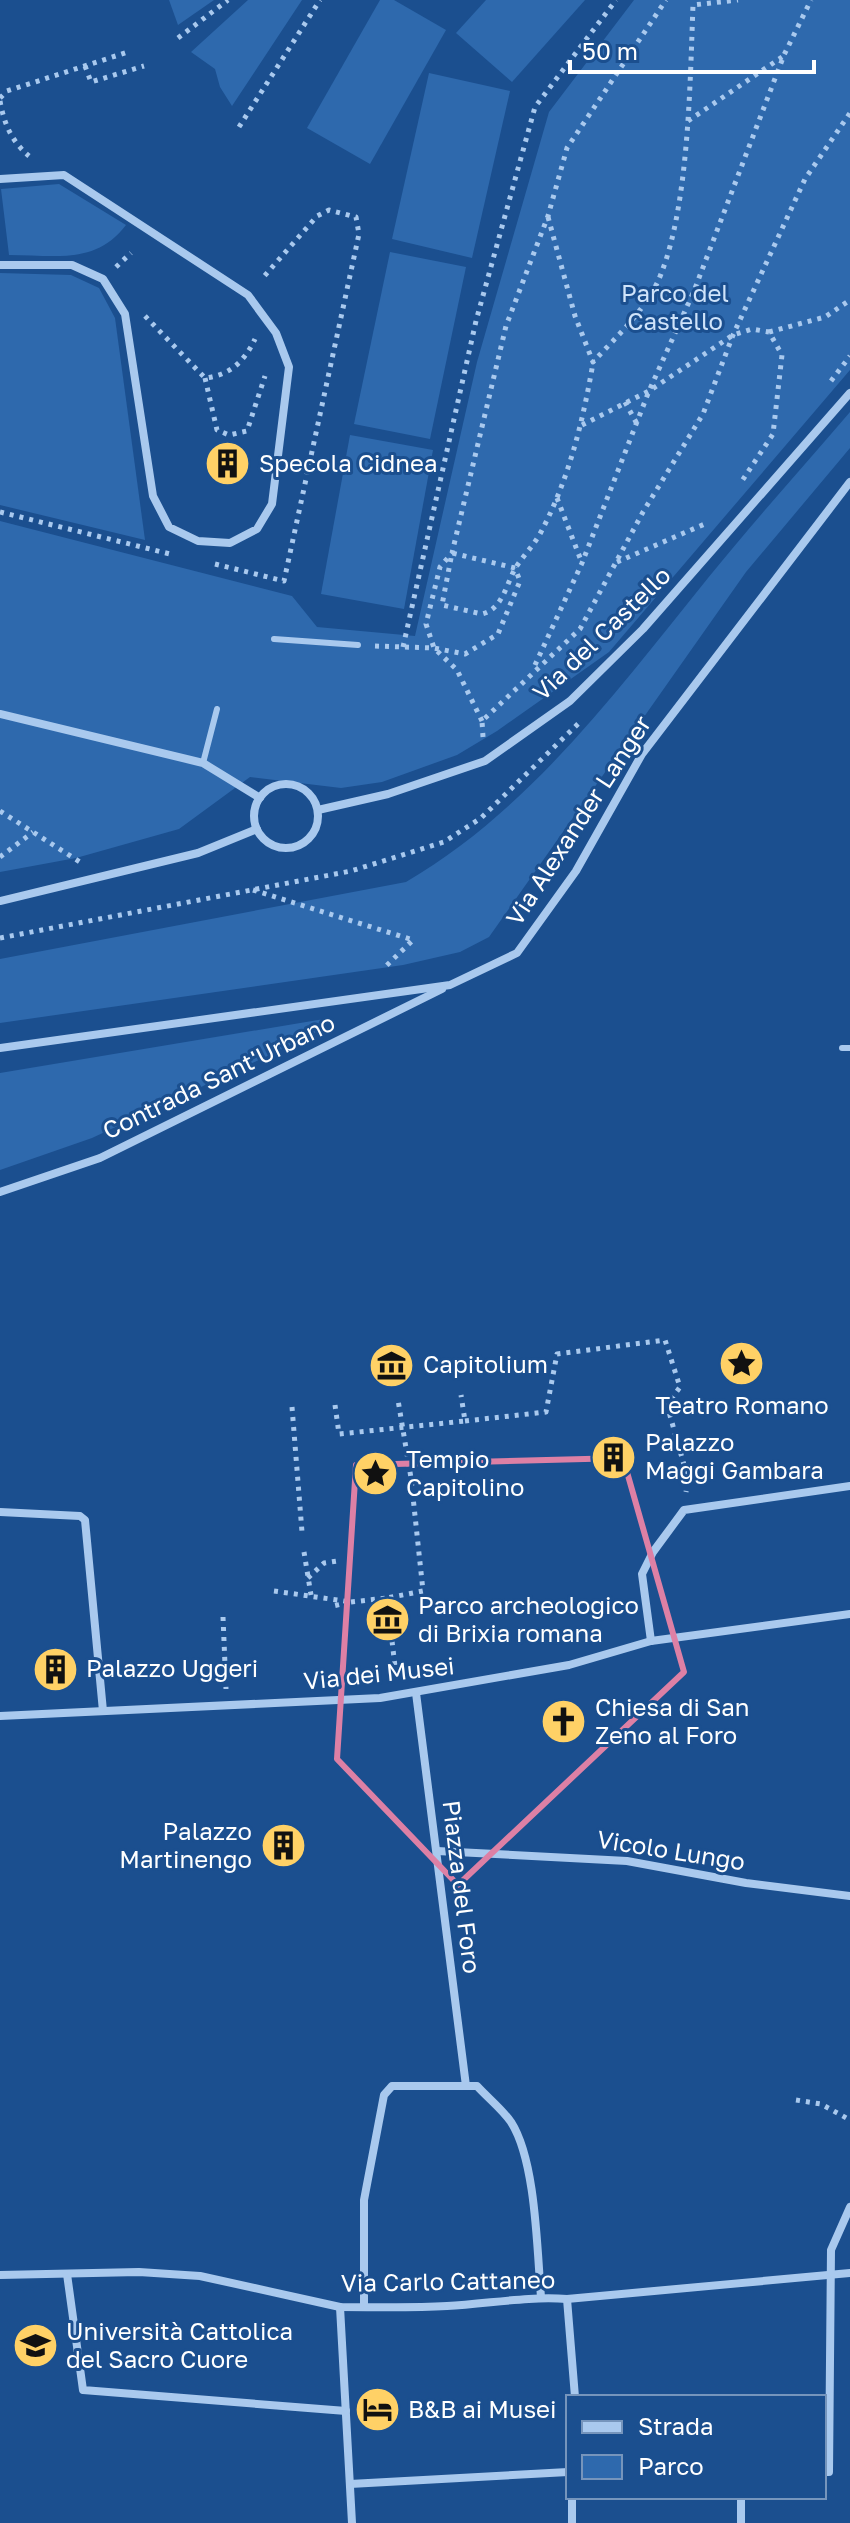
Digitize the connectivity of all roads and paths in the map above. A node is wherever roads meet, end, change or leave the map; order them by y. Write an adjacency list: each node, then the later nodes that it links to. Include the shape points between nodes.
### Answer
1 (228, 0): 9 (path)
2 (320, 0): 17 (path)
3 (616, 0): 51 (path, via 535,107 476,321)
4 (666, 0): 20 (path, via 567,148)
5 (738, 0): 7 (path)
6 (820, 0): 8 (path)
7 (691, 2): 16 (path)
8 (809, 3): 11 (path)
9 (178, 38)
10 (128, 52): 12 (path)
11 (784, 55): 16 (path); 32 (path, via 694,291)
12 (85, 66): 13 (path, via 91,82); 14 (path, via 7,91)
13 (144, 66)
14 (0, 100): 18 (path, via 17,146)
15 (850, 113): 27 (path, via 805,179)
16 (687, 122): 30 (path, via 673,234 660,277 634,317)
17 (239, 127)
18 (51, 175): 19 (street); 22 (street, via 64,175)
19 (0, 179)
20 (548, 216): 30 (path); 43 (path, via 506,326)
21 (0, 265): 28 (street, via 72,265 103,279 125,314 153,496 169,527 198,541 230,543 257,529 272,504 289,367)
22 (248, 295): 25 (street); 45 (path, via 317,216 329,210 356,217 359,234 284,581)
23 (850, 300): 26 (path, via 825,317)
24 (139, 311): 31 (path)
25 (263, 316): 28 (street); 31 (path, via 240,363 222,376)
26 (769, 332): 27 (path, via 752,329); 38 (path, via 782,355 773,434 741,489)
27 (733, 335): 32 (path); 47 (path, via 703,414)
28 (282, 348): 31 (path, via 270,354 247,431 229,435 217,430)
29 (850, 356): 33 (path)
30 (593, 362): 37 (path)
31 (205, 378)
32 (649, 391): 35 (path); 36 (path)
33 (821, 393)
34 (850, 393): 42 (street, Via del Castello)
35 (625, 402): 36 (path); 37 (path)
36 (637, 424): 46 (path)
37 (582, 425): 40 (path)
38 (763, 466)
39 (850, 482): 71 (street, Via Alexander Langer, via 642,754 576,871 517,953)
40 (557, 497): 46 (path); 48 (path, via 540,534)
41 (0, 512): 44 (path)
42 (736, 524): 47 (path, via 724,515); 58 (street, Via del Castello, via 570,701)
43 (452, 553): 48 (path); 48 (path, via 441,597 448,608 492,612); 52 (path, via 440,567 426,624)
44 (179, 556)
45 (209, 563)
46 (582, 563): 53 (path)
47 (616, 563): 53 (path, via 580,629)
48 (515, 568): 52 (path, via 520,581 498,634 465,654)
49 (274, 639): 50 (lane)
50 (358, 645): 51 (path)
51 (403, 647): 52 (path)
52 (434, 648): 57 (path, via 457,670)
53 (533, 669): 57 (path)
54 (590, 708): 67 (path, via 481,818 444,842 351,871)
55 (217, 709): 59 (lane)
56 (0, 714): 59 (street)
57 (482, 721): 58 (path)
58 (485, 761): 61 (street, Via del Castello, via 388,794)
59 (203, 763): 60 (street)
60 (260, 798): 61 (street, via 269,789 293,784 304,789); 63 (street, via 254,818)
61 (318, 810): 63 (street, via 313,835 290,848 265,840)
62 (0, 811): 64 (path)
63 (257, 829): 66 (street, via 198,853)
64 (33, 832): 65 (path); 66 (path, via 76,858)
65 (0, 857)
66 (94, 881): 68 (street)
67 (252, 890): 69 (path); 70 (path, via 413,940)
68 (0, 901)
69 (0, 938)
70 (385, 967)
71 (450, 985): 72 (street, Via Alexander Langer); 73 (street, Contrada Sant'Urbano, via 100,1158)
72 (0, 1048)
73 (0, 1192)
74 (461, 1395): 78 (path)
75 (398, 1400): 79 (path)
76 (335, 1405): 79 (path, via 339,1434)
77 (292, 1407): 83 (path)
78 (465, 1421): 79 (path); 82 (path, via 546,1412 557,1354 665,1340 680,1387 667,1405 688,1479)
79 (403, 1428): 89 (path, via 423,1591)
80 (850, 1486): 82 (street)
81 (0, 1512): 98 (street, via 85,1520)
82 (681, 1514): 94 (street, via 642,1574)
83 (302, 1532)
84 (304, 1552): 86 (path)
85 (337, 1561): 86 (path, via 324,1563)
86 (308, 1579): 88 (path)
87 (274, 1591): 88 (path)
88 (311, 1595): 90 (path)
89 (387, 1598): 90 (path); 96 (path)
90 (351, 1602): 91 (path)
91 (333, 1606)
92 (850, 1614): 94 (street, Via dei Musei)
93 (223, 1617): 97 (path)
94 (651, 1641): 95 (street, Via dei Musei, via 569,1665)
95 (416, 1693): 96 (street, Via dei Musei); 100 (street, Piazza del Foro)
96 (399, 1695): 97 (street, Via dei Musei)
97 (226, 1706): 98 (street, Via dei Musei)
98 (103, 1711): 99 (street, Via dei Musei)
99 (0, 1716)
100 (437, 1851): 101 (street, Vicolo Lungo, via 627,1861); 102 (street, Piazza del Foro)
101 (850, 1896)
102 (466, 2086): 110 (street, via 477,2086 510,2120 518,2137 531,2189); 113 (street, via 392,2086 384,2095 364,2200)
103 (796, 2100): 104 (path, via 821,2104)
104 (850, 2120)
105 (850, 2207): 106 (street, via 831,2250)
106 (830, 2273): 107 (street, Via Carlo Cattaneo); 111 (street, Via Carlo Cattaneo); 117 (street)
107 (850, 2273)
108 (67, 2274): 109 (street, Via Carlo Cattaneo); 112 (street, Via Carlo Cattaneo, via 200,2276); 115 (street, via 83,2390)
109 (0, 2275)
110 (541, 2297): 111 (street, Via Carlo Cattaneo); 113 (street, Via Carlo Cattaneo)
111 (567, 2299): 114 (street)
112 (340, 2307): 113 (street, Via Carlo Cattaneo); 115 (street)
113 (364, 2307)
114 (575, 2395)
115 (346, 2411): 118 (street)
116 (566, 2472): 118 (street)
117 (826, 2472)
118 (350, 2484): 121 (street)
119 (572, 2499): 122 (street)
120 (741, 2499): 123 (street)
121 (352, 2523)
122 (572, 2523)
123 (741, 2523)

